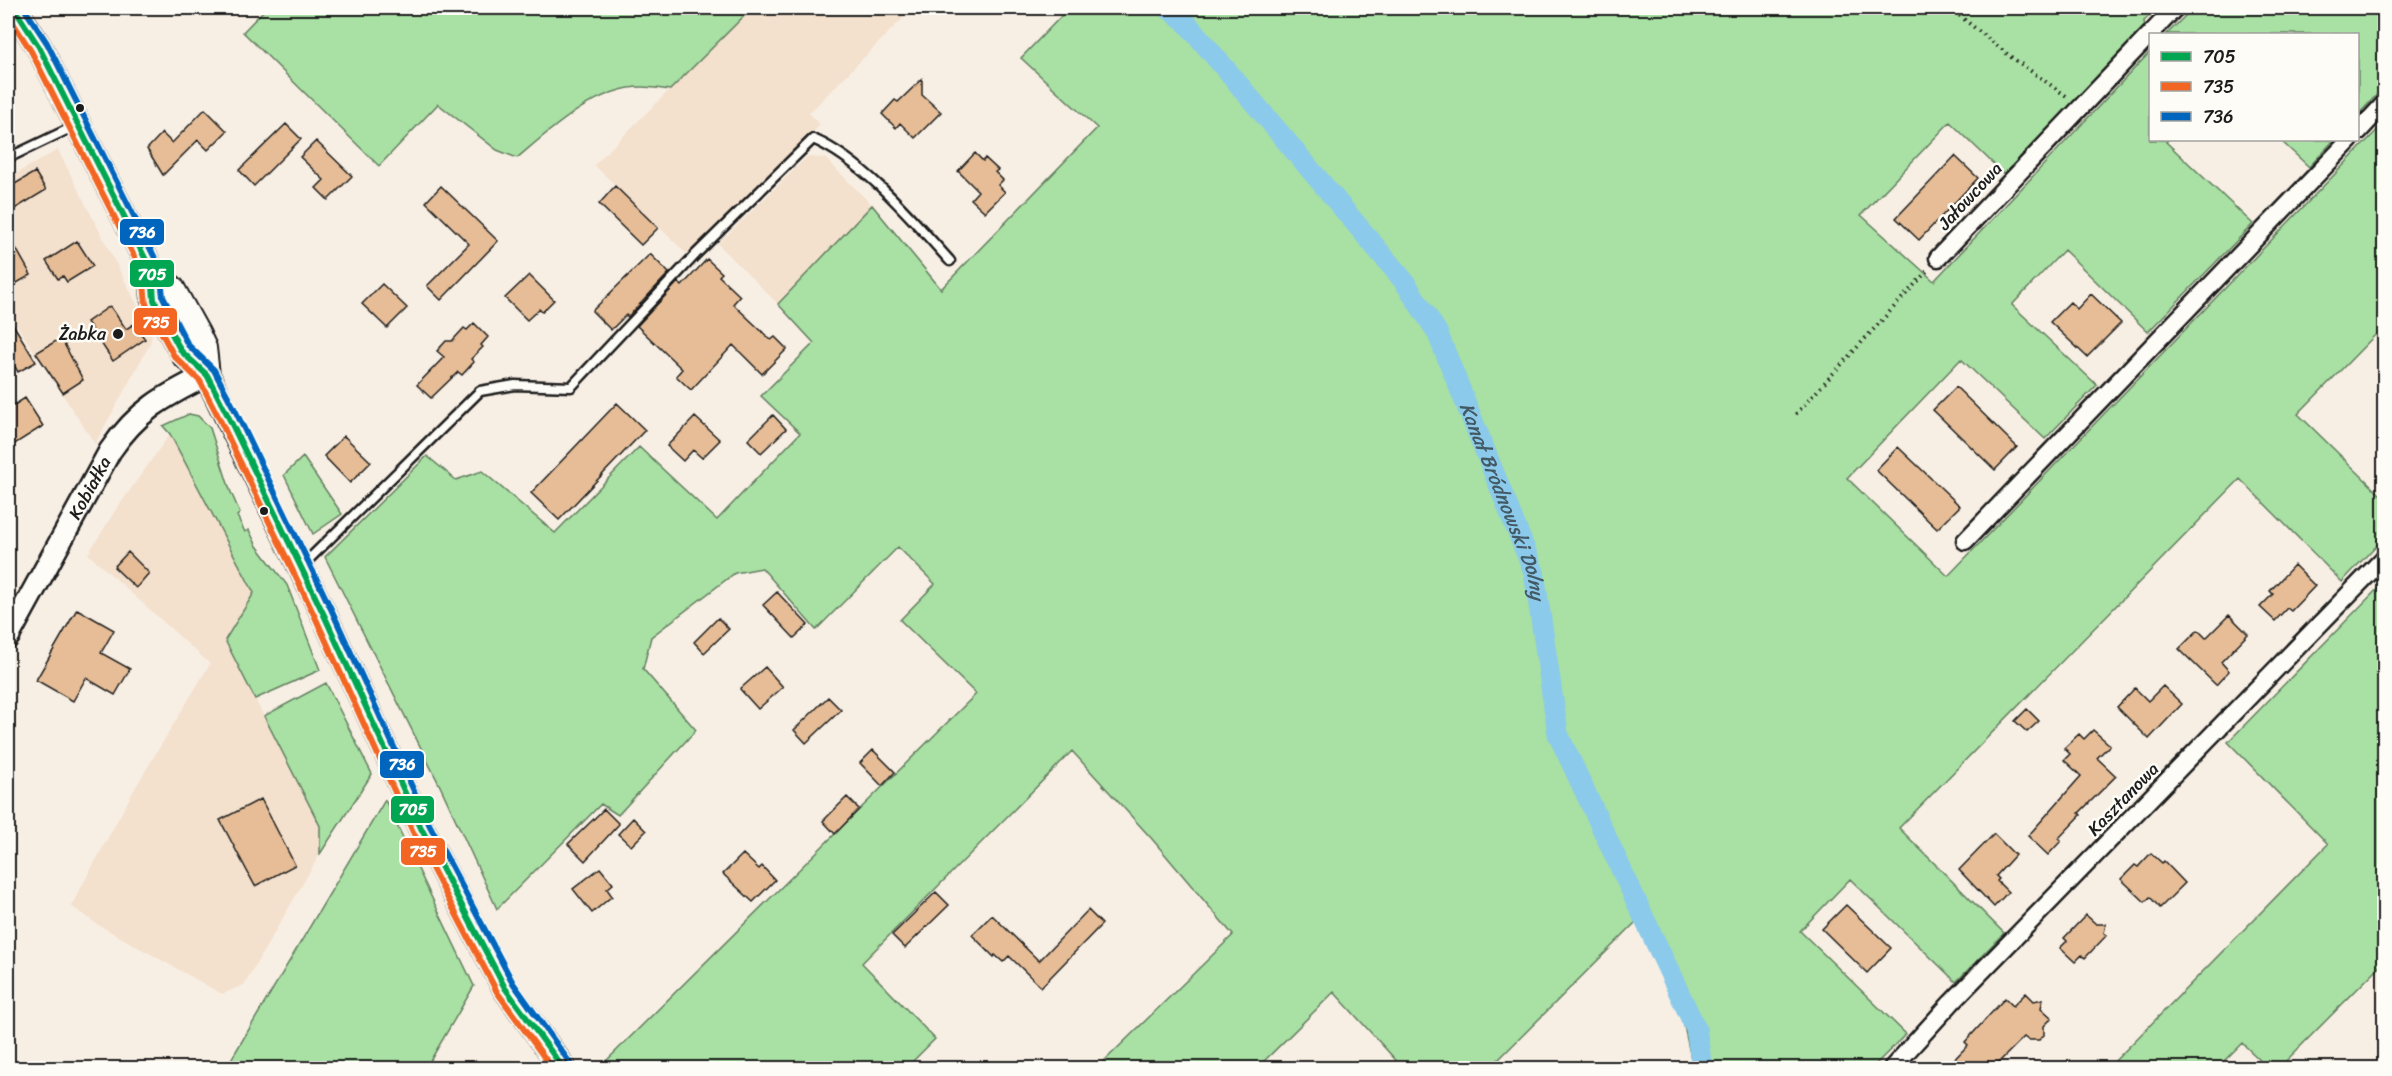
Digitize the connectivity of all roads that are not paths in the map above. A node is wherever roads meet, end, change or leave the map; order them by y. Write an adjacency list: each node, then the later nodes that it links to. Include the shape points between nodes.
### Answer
1 (14, 8): 6 (main road)
2 (2175, 8): 3 (street, Jałowcowa)
3 (2151, 33)
4 (2149, 35): 10 (street, Jałowcowa)
5 (2385, 104): 7 (street)
6 (79, 124): 9 (lane, via 10,156); 12 (main road, via 152,272 172,288 197,333 204,348)
7 (2359, 131)
8 (2349, 141): 13 (street)
9 (8, 152)
10 (1938, 258)
11 (950, 261): 15 (lane, via 900,205 832,147 813,139 696,254 572,387 515,385 480,391)
12 (207, 375): 15 (main road); 16 (street, Kobiałka, via 155,404 122,433)
13 (1965, 541)
14 (2385, 558): 18 (street, Kasztanowa)
15 (300, 568): 17 (main road, via 421,828 505,988)
16 (10, 622)
17 (563, 1068)
18 (1892, 1068)

